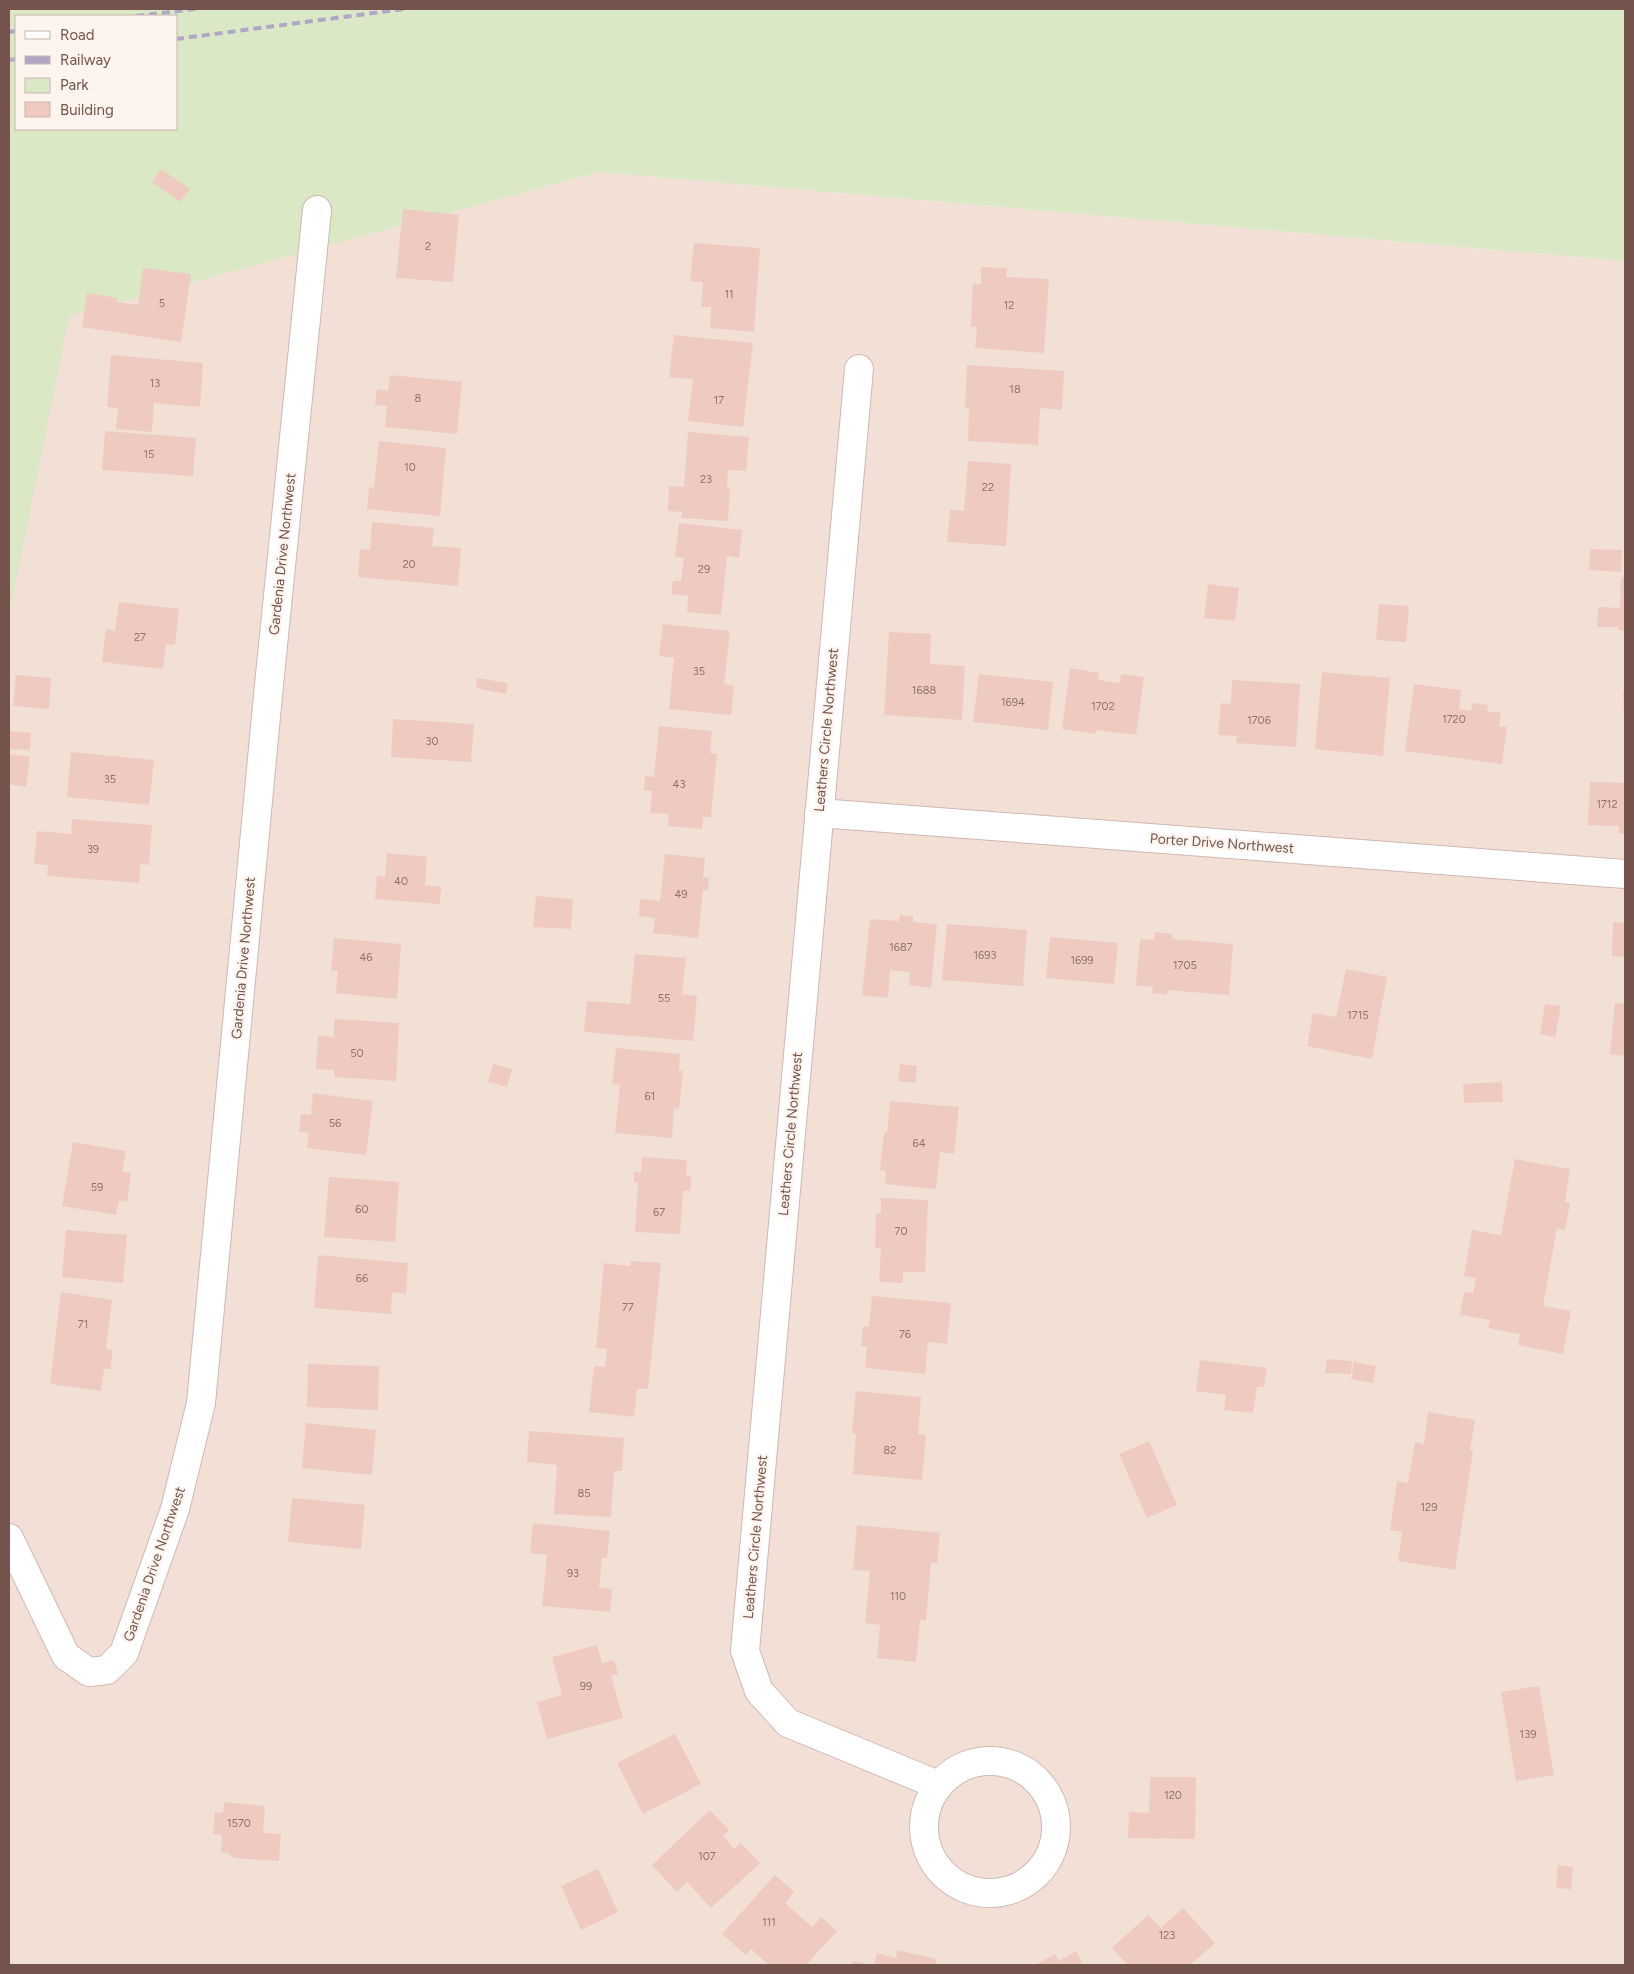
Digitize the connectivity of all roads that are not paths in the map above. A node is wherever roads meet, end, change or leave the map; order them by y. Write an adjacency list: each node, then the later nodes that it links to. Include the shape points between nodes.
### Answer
1 (317, 210): 5 (street, Gardenia Drive Northwest, via 200,1403 175,1509 124,1653 107,1670 89,1672 66,1656)
2 (859, 369): 3 (street, Leathers Circle Northwest)
3 (819, 813): 4 (street, Porter Drive Northwest); 6 (street, Leathers Circle Northwest, via 745,1651 759,1691 788,1723)
4 (1625, 874)
5 (9, 1538)
6 (938, 1785): 6 (street, via 927,1805 923,1827 927,1849 938,1868 955,1884 977,1892 999,1892 1021,1886 1038,1873 1050,1855 1056,1835 1055,1814 1048,1794 1034,1777 1016,1766 995,1761 974,1763 954,1771)

